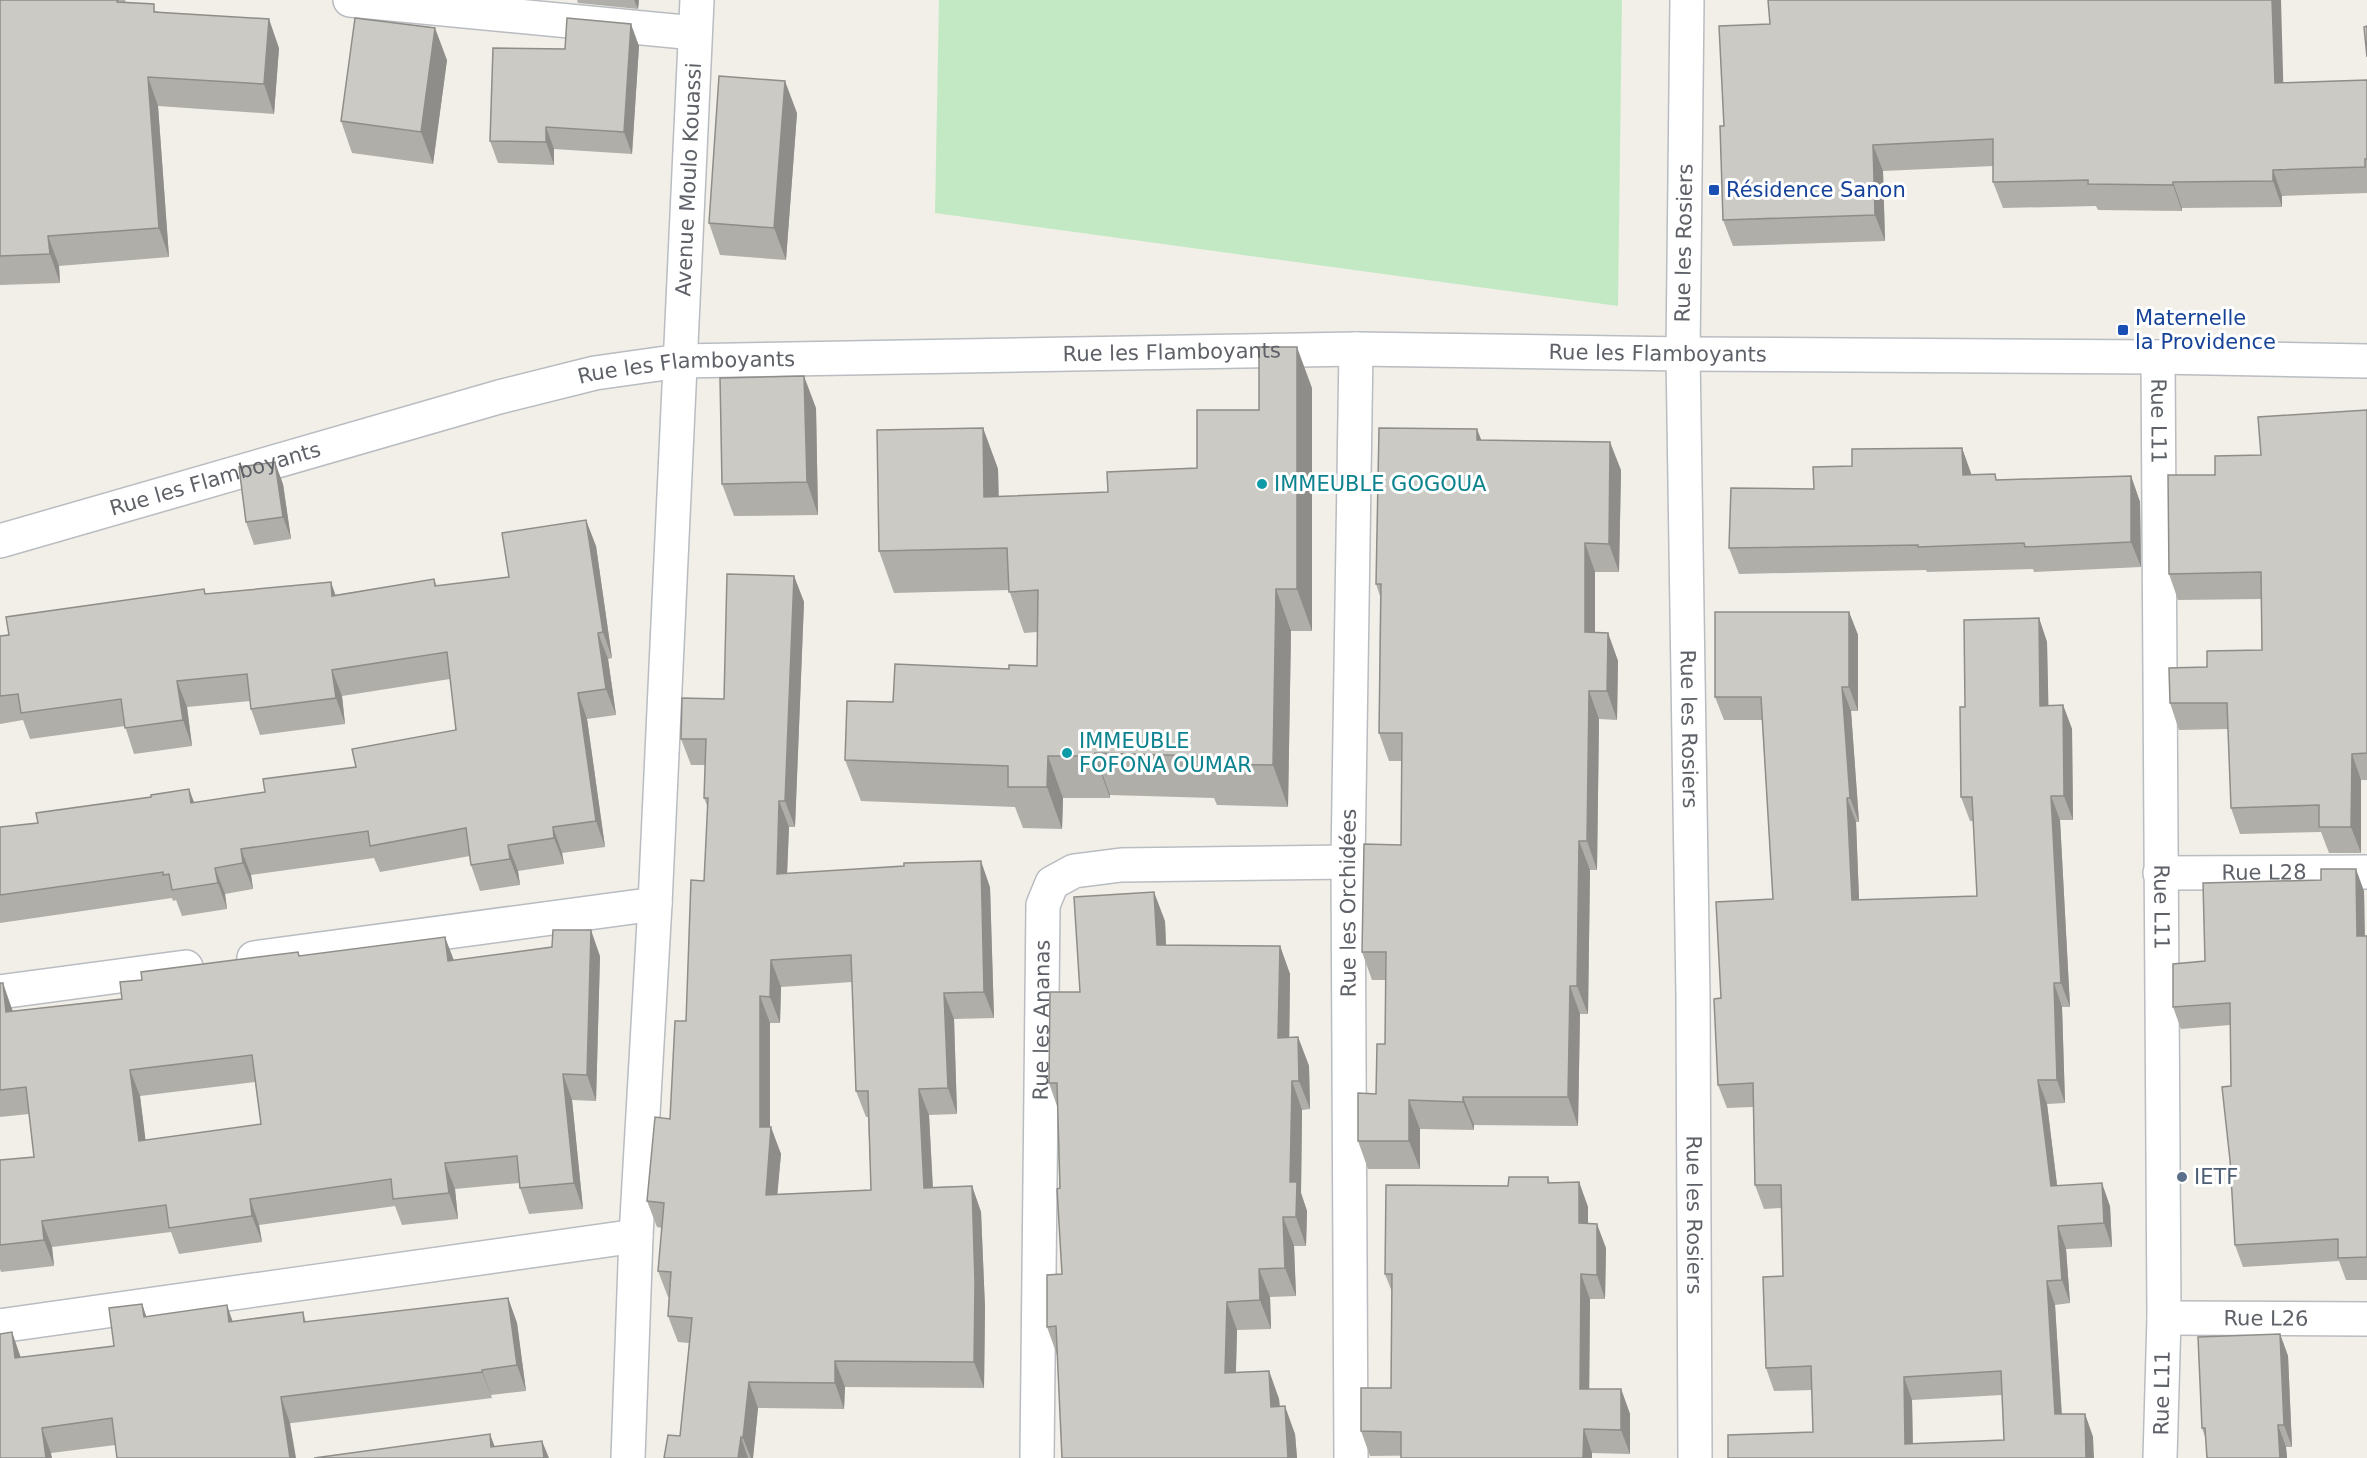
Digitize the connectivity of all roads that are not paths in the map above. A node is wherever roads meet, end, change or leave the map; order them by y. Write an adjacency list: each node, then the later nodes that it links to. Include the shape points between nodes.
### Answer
1 (350, 0): 4 (street)
2 (697, 0): 4 (street, Avenue Moulo Kouassi)
3 (1687, 0): 6 (street, Rue les Rosiers)
4 (694, 33): 8 (street, Avenue Moulo Kouassi)
5 (1356, 349): 6 (street, Rue les Flamboyants); 8 (street, Rue les Flamboyants); 11 (street, Rue les Orchidées)
6 (1683, 354): 7 (street, Rue les Flamboyants); 23 (street, Rue les Rosiers, via 1693,997)
7 (2158, 357): 9 (street, Rue les Flamboyants); 13 (street, Rue L11)
8 (680, 361): 10 (street, Rue les Flamboyants, via 595,373 499,397); 14 (street, Avenue Moulo Kouassi)
9 (2367, 361)
10 (0, 541)
11 (1348, 862): 21 (street, Rue les Ananas, via 1121,865 1074,871 1052,883 1042,906); 22 (street, Rue les Orchidées)
12 (2367, 872): 13 (street, Rue L28)
13 (2160, 873): 17 (street, Rue L11)
14 (655, 904): 15 (street); 16 (street, Avenue Moulo Kouassi)
15 (0, 992)
16 (636, 1236): 19 (street); 20 (street, Avenue Moulo Kouassi)
17 (2164, 1318): 18 (street, Rue L26); 24 (street, Rue L11)
18 (2367, 1319)
19 (0, 1326)
20 (628, 1458)
21 (1037, 1458)
22 (1352, 1458)
23 (1695, 1458)
24 (2160, 1458)

